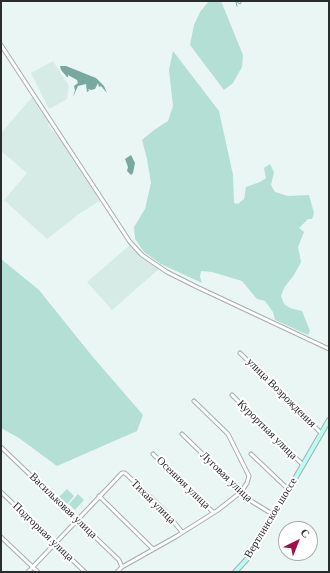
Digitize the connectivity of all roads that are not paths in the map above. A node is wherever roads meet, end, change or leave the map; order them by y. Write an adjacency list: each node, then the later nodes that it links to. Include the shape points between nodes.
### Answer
1 (1, 45): 2 (street, via 130,242 142,255 168,272)
2 (329, 349)
3 (240, 353): 7 (street, улица Возрождения)
4 (232, 395): 12 (street, Курортная улица)
5 (194, 401): 15 (street, via 231,438 249,476 248,483)
6 (329, 420): 7 (main road, Вертлинское шоссе)
7 (321, 433): 12 (main road, Вертлинское шоссе)
8 (182, 434): 15 (street, Луговая улица)
9 (1, 447): 19 (street, Васильковая улица)
10 (153, 454): 17 (street, Осенняя улица)
11 (251, 454): 13 (street)
12 (303, 465): 13 (main road, Вертлинское шоссе)
13 (289, 490): 18 (main road, Вертлинское шоссе)
14 (1, 492): 22 (street, Подгорная улица)
15 (241, 492): 17 (street); 18 (street, Луговая улица, via 256,505)
16 (100, 496): 19 (street); 20 (street, Тихая улица, via 123,472 164,510); 23 (street)
17 (214, 512): 20 (street)
18 (274, 515): 30 (main road, Вертлинское шоссе, via 251,554)
19 (77, 520): 22 (street); 25 (street, Васильковая улица, via 119,560)
20 (182, 532): 23 (street)
21 (1, 537): 24 (street)
22 (55, 543): 24 (street); 28 (street, Подгорная улица)
23 (154, 549): 25 (street)
24 (32, 567): 26 (street); 27 (street)
25 (122, 567): 29 (street)
26 (28, 572)
27 (38, 572)
28 (85, 572)
29 (117, 572)
30 (235, 572)

